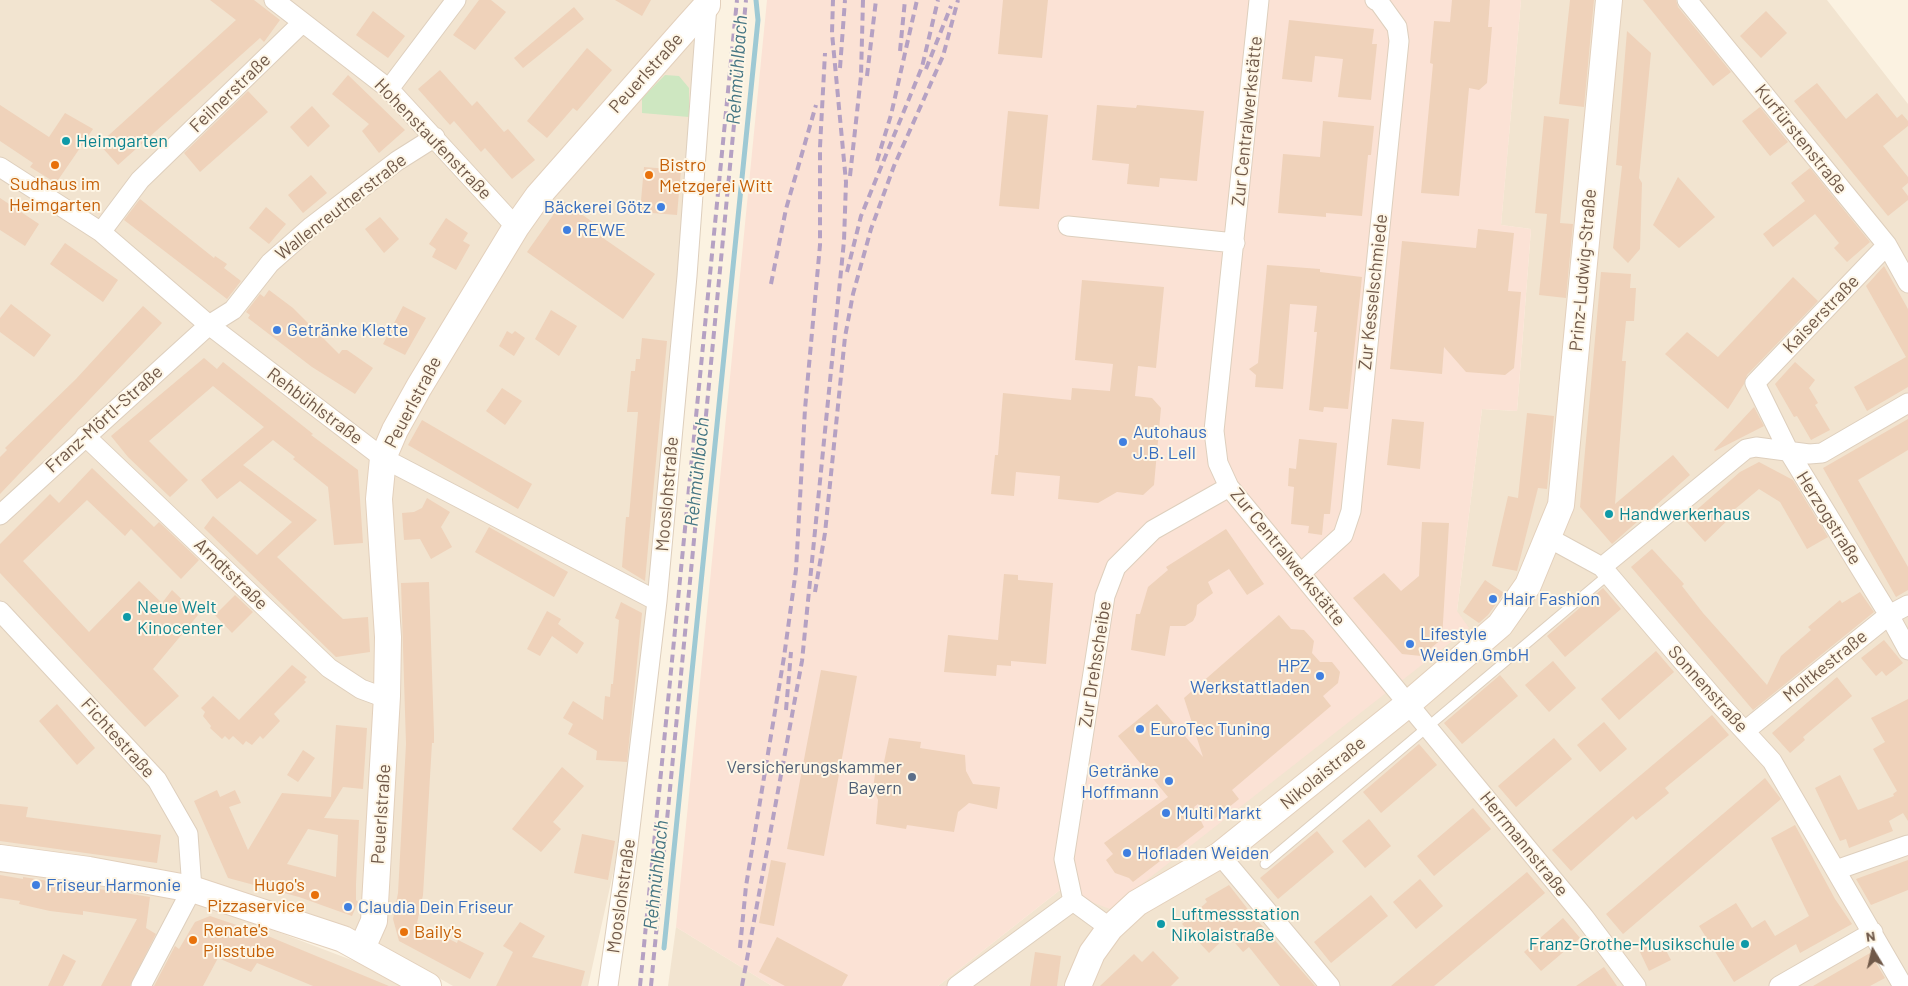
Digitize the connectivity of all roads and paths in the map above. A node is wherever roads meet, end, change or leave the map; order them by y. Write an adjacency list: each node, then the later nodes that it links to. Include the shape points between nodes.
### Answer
1 (274, 0): 8 (street, Hohenstaufenstraße)
2 (456, 0): 9 (street)
3 (1259, 0): 15 (street, Zur Centralwerkstätte)
4 (1375, 0): 28 (street, Zur Kesselschmiede, via 1397,27 1399,41 1351,511 1343,535)
5 (1608, 0): 26 (main road, Prinz-Ludwig-Straße, via 1561,505)
6 (1687, 0): 16 (street, Kurfürstenstraße)
7 (707, 2): 13 (main road, Peuerlstraße, via 538,196); 29 (street, Mooslohstraße, via 687,276)
8 (302, 23): 9 (street, Hohenstaufenstraße); 14 (street, Feilnerstraße, via 140,180)
9 (389, 89): 10 (street, Hohenstaufenstraße)
10 (435, 137): 13 (street, Hohenstaufenstraße); 18 (street, Wallenreutherstraße, via 397,161 312,226 270,264 233,310)
11 (0, 167): 14 (street, Rehbühlstraße)
12 (1068, 226): 15 (street)
13 (516, 227): 23 (main road, Peuerlstraße, via 419,387)
14 (101, 232): 18 (street, Rehbühlstraße)
15 (1235, 243): 24 (street, Zur Centralwerkstätte, via 1214,430 1218,463)
16 (1887, 245): 17 (street, Kurfürstenstraße); 19 (street, Kaiserstraße)
17 (1908, 283)
18 (209, 325): 21 (street, Franz-Mörtl-Straße); 23 (street, Rehbühlstraße)
19 (1755, 383): 22 (street, Herzogstraße)
20 (1908, 403): 22 (street, via 1822,453)
21 (85, 436): 25 (street, Franz-Mörtl-Straße); 34 (street, Arndtstraße, via 329,668 361,689)
22 (1789, 452): 27 (street, via 1746,449); 32 (street, Herzogstraße)
23 (383, 458): 29 (street, Rehbühlstraße); 34 (main road, Peuerlstraße, via 379,499 388,637)
24 (1229, 487): 28 (street, Zur Centralwerkstätte); 44 (street, Zur Drehscheibe, via 1153,530 1116,567 1105,596 1064,859)
25 (0, 515)
26 (1549, 538): 27 (street, Sonnenstraße); 35 (main road, Nikolaistraße, via 1528,585 1500,626)
27 (1605, 570): 36 (lane); 37 (street, Sonnenstraße)
28 (1301, 573): 35 (street, Zur Centralwerkstätte)
29 (657, 601): 50 (street, Mooslohstraße)
30 (1908, 605): 32 (street, Moltkestraße)
31 (0, 611): 43 (street, Fichtestraße, via 157,780 188,834)
32 (1889, 615): 33 (street, Herzogstraße); 37 (street, Moltkestraße)
33 (1908, 650)
34 (387, 696): 47 (main road, Peuerlstraße, via 374,921)
35 (1408, 704): 36 (street, Herrmannstraße); 39 (main road, Nikolaistraße)
36 (1426, 726): 41 (lane); 54 (street, Herrmannstraße, via 1584,917)
37 (1745, 731): 42 (street, Sonnenstraße, via 1772,762)
38 (1908, 845): 42 (street)
39 (1220, 855): 45 (main road, Nikolaistraße, via 1137,903); 53 (street)
40 (0, 858): 43 (main road)
41 (1264, 864)
42 (1836, 870): 46 (street, Sonnenstraße)
43 (192, 889): 47 (main road); 48 (street)
44 (1073, 901): 45 (street); 51 (street)
45 (1110, 928): 52 (main road, Nikolaistraße, via 1092,953)
46 (1873, 932): 55 (street); 56 (street, Sonnenstraße)
47 (362, 948): 49 (main road)
48 (141, 986)
49 (428, 986)
50 (608, 986)
51 (957, 986)
52 (1078, 986)
53 (1330, 986)
54 (1636, 986)
55 (1779, 986)
56 (1903, 986)

